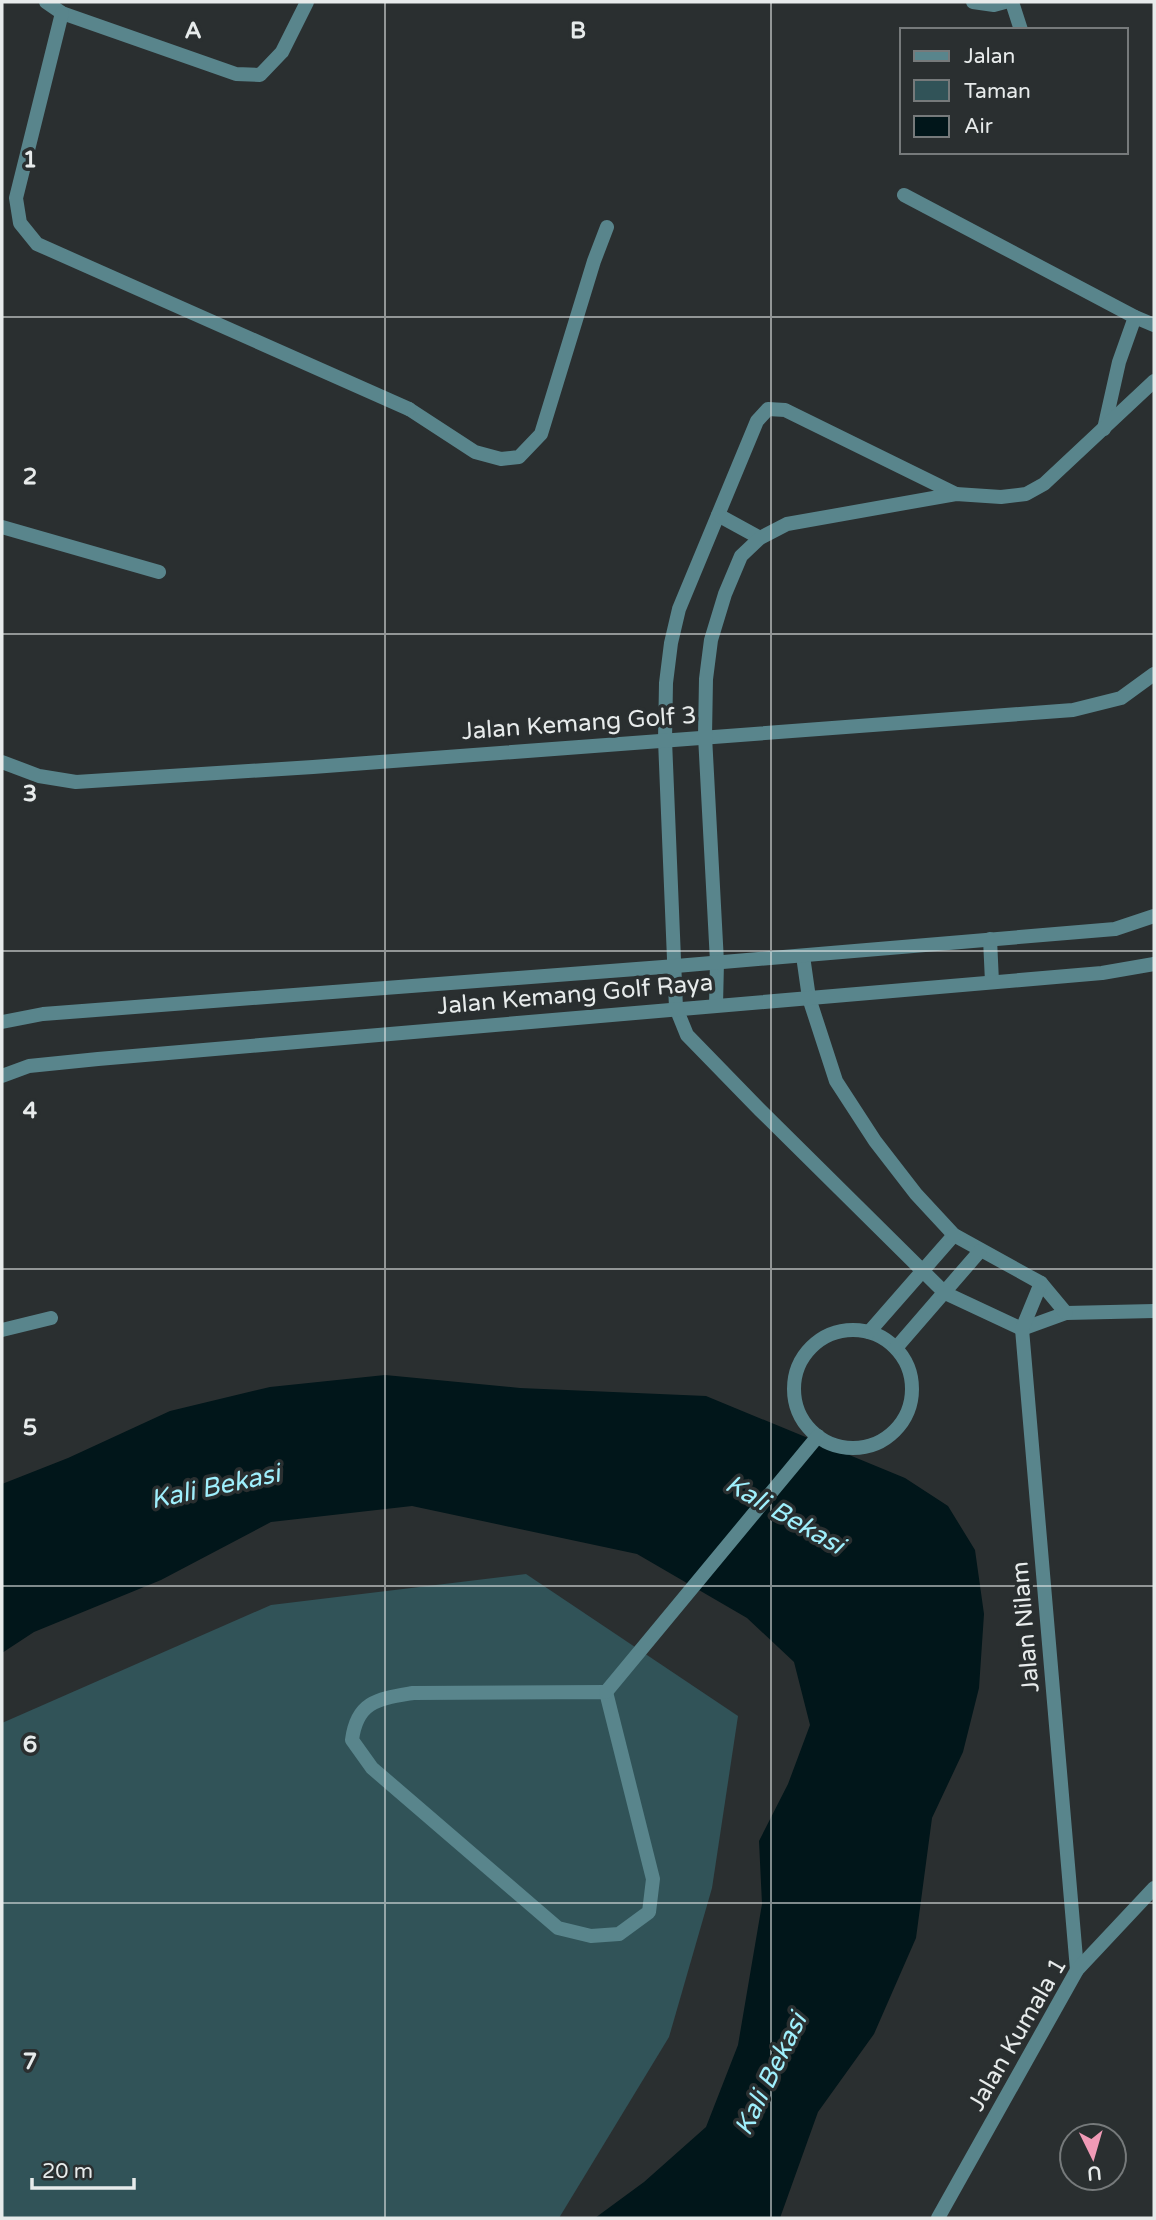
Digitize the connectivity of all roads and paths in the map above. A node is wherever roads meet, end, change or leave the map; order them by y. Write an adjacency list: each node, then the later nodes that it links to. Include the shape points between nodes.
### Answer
1 (46, 2): 6 (street)
2 (307, 2): 6 (street, via 282,52 260,75 236,74)
3 (973, 2): 4 (street)
4 (1005, 2)
5 (1012, 2): 7 (street)
6 (62, 13): 9 (street, via 16,198 20,223 37,244 409,409 475,452 501,459 519,457 541,435)
7 (1020, 28)
8 (904, 195): 10 (street)
9 (607, 227)
10 (1135, 317): 11 (street); 13 (street, via 1119,362)
11 (1154, 325)
12 (1154, 381): 13 (street)
13 (1104, 430): 14 (street, via 1044,484 1026,494)
14 (956, 494): 15 (street, via 775,408 757,421); 17 (street, via 787,524)
15 (718, 515): 17 (street); 21 (street, via 679,610 671,643)
16 (2, 527): 18 (street)
17 (760, 538): 20 (street, via 741,556 711,640)
18 (159, 572)
19 (1154, 674): 20 (street, Jalan Kemang Golf 3, via 1121,698 1073,710)
20 (705, 736): 21 (street, Jalan Kemang Golf 3); 26 (street)
21 (666, 740): 22 (street, Jalan Kemang Golf 3, via 76,782 39,776); 28 (street)
22 (2, 762)
23 (1154, 916): 24 (street, Jalan Kemang Golf Raya, via 1115,929)
24 (990, 939): 25 (street, Jalan Kemang Golf Raya); 29 (street)
25 (803, 956): 26 (street, Jalan Kemang Golf Raya); 30 (street)
26 (717, 962): 28 (street, Jalan Kemang Golf Raya); 31 (street)
27 (1154, 964): 29 (street, Jalan Kemang Golf Raya)
28 (676, 967): 32 (street); 33 (street, Jalan Kemang Golf Raya, via 43,1014)
29 (992, 982): 30 (street, Jalan Kemang Golf Raya)
30 (809, 998): 31 (street, Jalan Kemang Golf Raya); 35 (street, via 836,1081 852,1108 916,1194)
31 (716, 1005): 32 (street, Jalan Kemang Golf Raya)
32 (676, 1008): 34 (street, Jalan Kemang Golf Raya, via 98,1059 29,1066); 37 (street, via 687,1035)
33 (2, 1021)
34 (2, 1076)
35 (954, 1235): 36 (street); 37 (street)
36 (980, 1251): 38 (street); 39 (street)
37 (922, 1270): 39 (street); 45 (street)
38 (1041, 1283): 41 (street); 43 (street, Jalan Nilam)
39 (945, 1293): 43 (street); 46 (street)
40 (1154, 1311): 41 (street)
41 (1066, 1313): 43 (street)
42 (51, 1318): 44 (street)
43 (1022, 1329): 50 (street, Jalan Nilam)
44 (2, 1330)
45 (869, 1332): 46 (street); 47 (street, via 845,1330 828,1335 812,1345 801,1360 793,1395 798,1413)
46 (896, 1348): 47 (street, via 907,1363 912,1399 893,1432 878,1443 859,1448 840,1447)
47 (818, 1436): 48 (street)
48 (606, 1692): 48 (street, via 653,1878 649,1912 619,1934 591,1936 558,1928 372,1768 352,1740 355,1720 367,1706 386,1698 413,1693)
49 (1154, 1888): 50 (street, Jalan Kumala 1)
50 (1077, 1970): 51 (street, Jalan Kumala 1)
51 (938, 2218)

